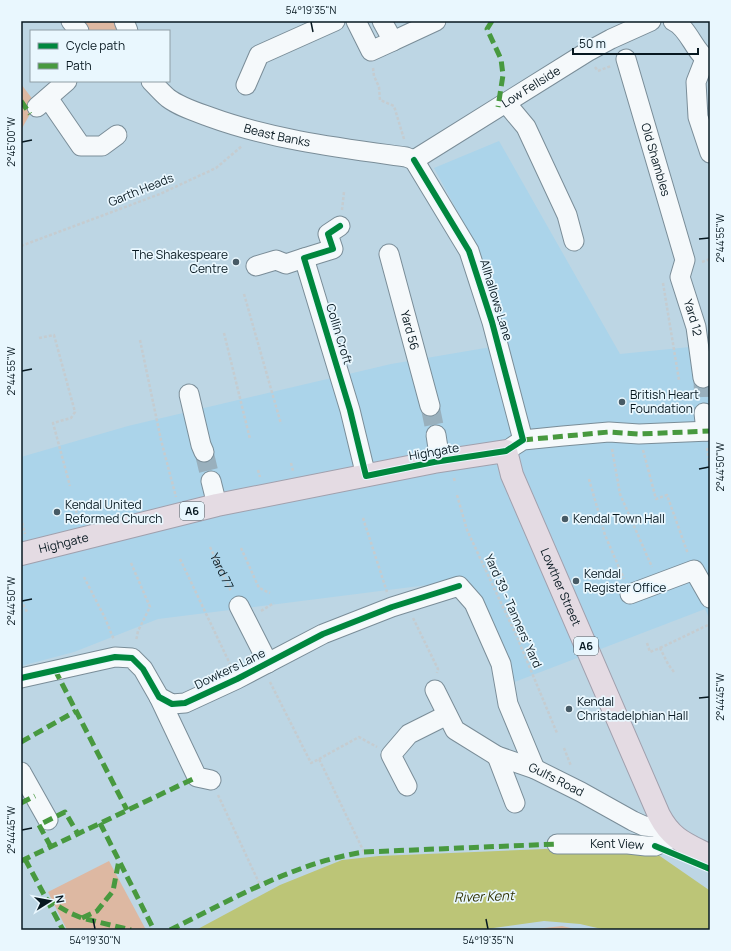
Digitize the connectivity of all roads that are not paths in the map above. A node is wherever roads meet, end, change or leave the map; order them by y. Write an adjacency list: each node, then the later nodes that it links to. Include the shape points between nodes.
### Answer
1 (71, 21): 8 (street)
2 (335, 21): 16 (street, via 259,55)
3 (356, 21): 10 (street, via 372,51)
4 (382, 21): 10 (street)
5 (436, 21): 10 (street)
6 (651, 21): 9 (street, Low Fellside)
7 (673, 21): 12 (street, via 688,34)
8 (78, 30)
9 (610, 30): 17 (street, Low Fellside)
10 (393, 41)
11 (626, 59): 27 (street, Old Shambles)
12 (707, 60): 20 (street, via 696,82 698,117)
13 (66, 82): 19 (street, via 42,102 81,146 102,146)
14 (152, 82): 21 (street, Beast Banks, via 168,98 193,111 226,123 258,132 351,150)
15 (710, 83): 18 (street)
16 (246, 85)
17 (506, 103): 21 (street, Low Fellside); 23 (street, via 526,127 567,215)
18 (710, 105)
19 (117, 135)
20 (710, 153)
21 (410, 158): 33 (street, Allhallows Lane, via 469,251 492,322)
22 (340, 226): 25 (street, via 328,234 332,249)
23 (574, 241)
24 (389, 254): 30 (street, Yard 56)
25 (304, 258): 26 (street, via 286,264 276,260); 36 (street, Collin Croft, via 350,410)
26 (256, 266)
27 (682, 268): 28 (street, Yard 12, via 696,327)
28 (703, 378)
29 (189, 394): 34 (street)
30 (430, 406)
31 (707, 425): 33 (street, Highgate, via 639,434 609,432)
32 (436, 435): 35 (street)
33 (514, 445): 35 (highway, Highgate / A6); 54 (highway, Lowther Street / A6, via 512,475)
34 (204, 452)
35 (440, 461): 36 (highway, Highgate / A6)
36 (366, 476): 38 (highway, Highgate / A6)
37 (211, 481): 38 (street)
38 (217, 505): 39 (highway, Highgate / A6)
39 (21, 554)
40 (630, 594): 41 (street, via 694,570)
41 (710, 598)
42 (236, 601): 43 (street)
43 (265, 664): 46 (street, Dowkers Lane, via 185,703 172,704); 49 (street, Dowkers Lane, via 322,634 459,586 474,603 501,664 508,704)
44 (21, 678): 46 (street, via 123,657 142,669)
45 (435, 690): 47 (street, Gulfs Road)
46 (159, 697): 51 (street, via 197,777)
47 (447, 715): 48 (street, Gulfs Road, via 455,730); 52 (street, via 409,734 391,755)
48 (497, 756): 49 (street, Gulfs Road); 53 (street)
49 (535, 769): 56 (street, Gulfs Road)
50 (21, 772): 55 (street)
51 (211, 780)
52 (407, 786)
53 (515, 803)
54 (654, 803): 56 (street, via 645,816); 57 (highway, Lowther Street / A6)
55 (48, 820)
56 (633, 821): 57 (street, Gulfs Road)
57 (670, 832): 58 (street, Kent View, via 655,846); 59 (highway)
58 (557, 844)
59 (710, 856)

